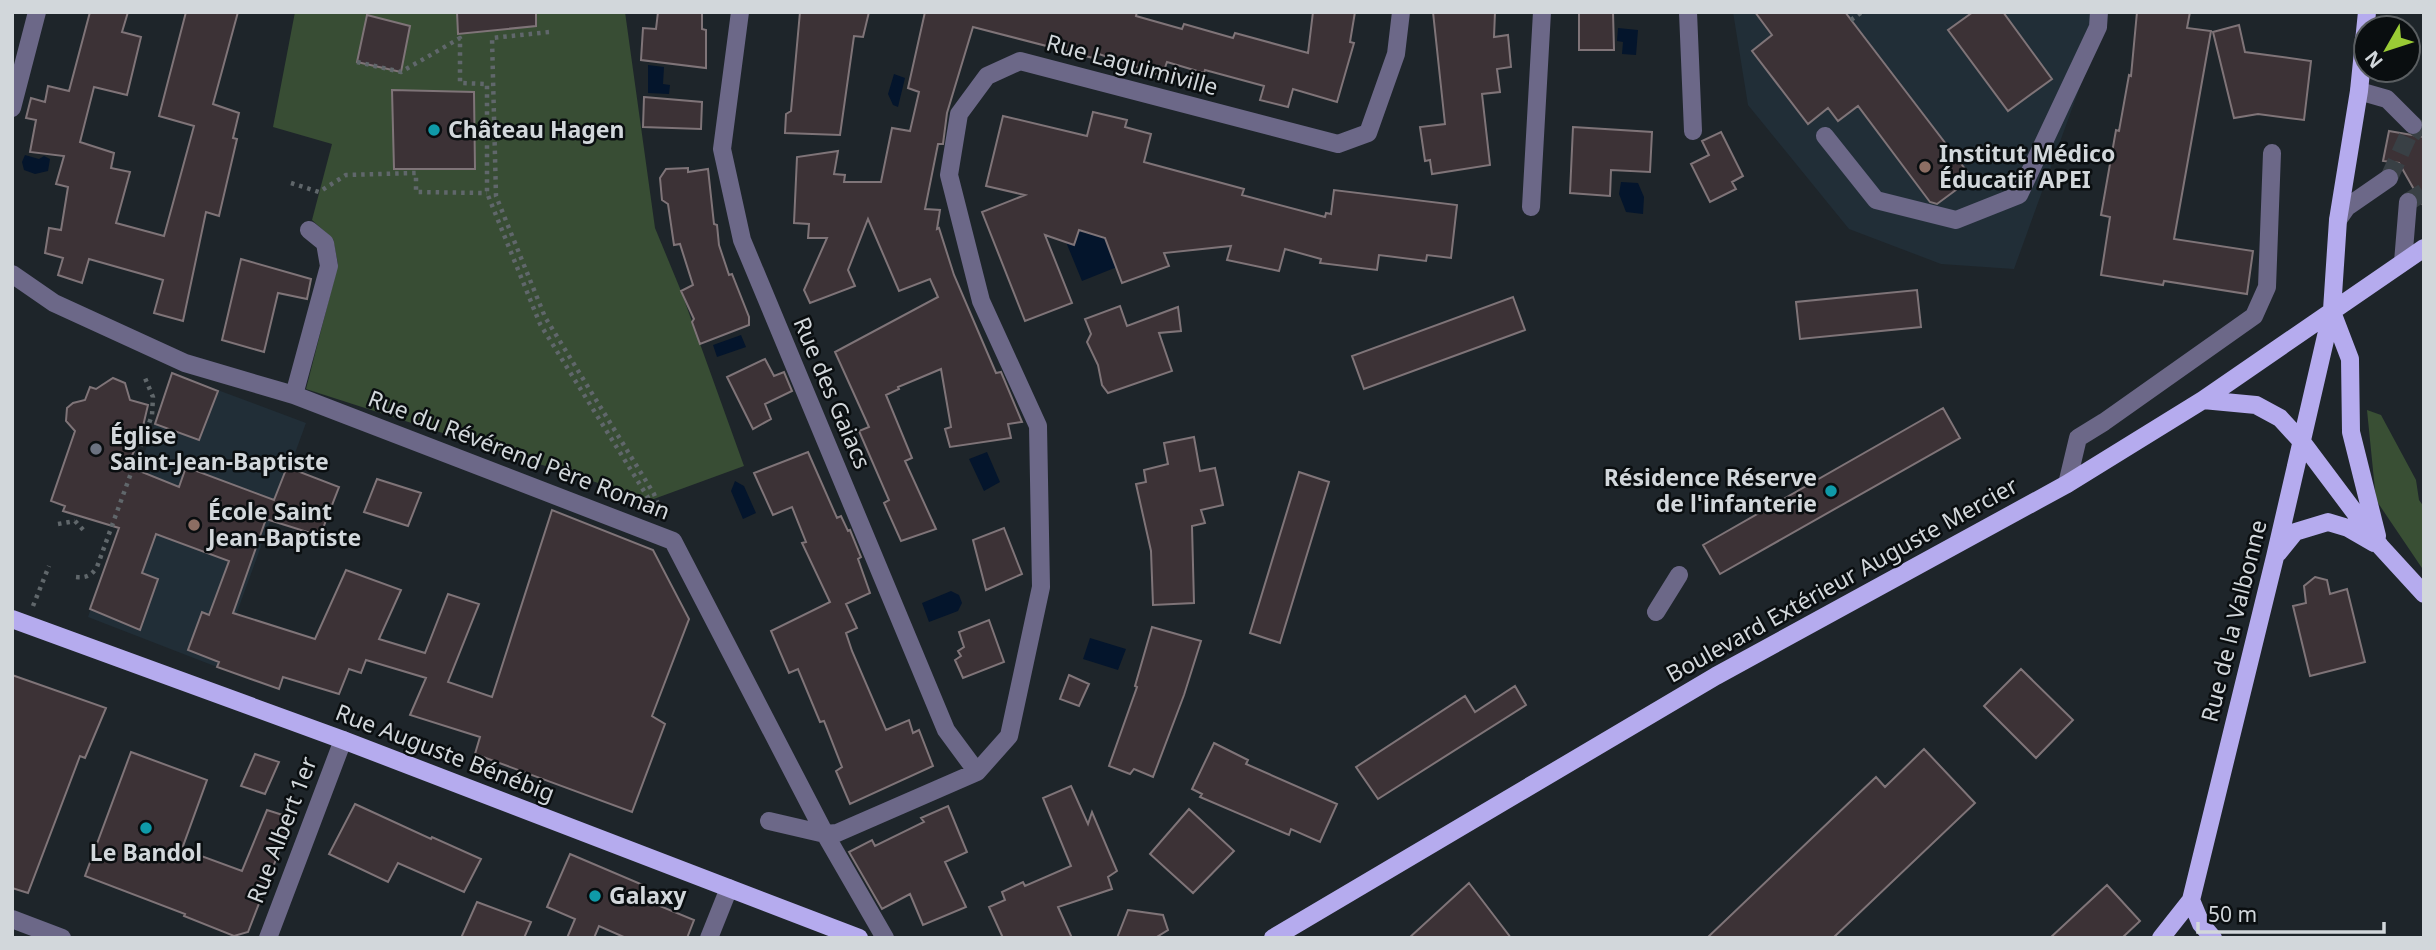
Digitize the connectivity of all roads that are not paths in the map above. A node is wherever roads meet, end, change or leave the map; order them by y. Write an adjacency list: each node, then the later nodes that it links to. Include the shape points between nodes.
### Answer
1 (37, 12): 9 (street)
2 (740, 12): 34 (street, Rue des Gaiacs, via 722,149 742,240 946,730)
3 (1401, 12): 34 (street, Rue Laguimiville, via 1396,54 1368,133 1338,144 1020,61 987,76 959,114 949,175 952,187 981,301 1038,426 1041,587 1009,736)
4 (1542, 12): 16 (street)
5 (1688, 12): 11 (street)
6 (2099, 12): 12 (street, via 2098,27 2019,195 1956,220 1876,200)
7 (2367, 12): 8 (main road)
8 (2359, 91): 10 (street, via 2387,99); 17 (main road)
9 (12, 108)
10 (2413, 125)
11 (1693, 131)
12 (1825, 136)
13 (2272, 153): 26 (street, via 2267,287 2254,316 2078,438)
14 (2389, 178): 17 (street, via 2347,207)
15 (2408, 202): 20 (street)
16 (1531, 207)
17 (2337, 220): 22 (main road)
18 (309, 230): 23 (street, via 326,243 330,266)
19 (2424, 248): 20 (main road, Boulevard Extérieur Auguste Mercier)
20 (2403, 262): 22 (main road, Boulevard Extérieur Auguste Mercier)
21 (12, 274): 23 (street, Rue du Révérend Père Roman, via 54,303 185,363)
22 (2332, 310): 24 (main road, Boulevard Extérieur Auguste Mercier); 25 (main road, Rue de la Valbonne); 27 (main road, via 2350,359 2351,432)
23 (294, 395): 36 (street, Rue du Révérend Père Roman, via 673,541)
24 (2203, 400): 25 (main road, via 2256,405 2280,418); 26 (main road, Boulevard Extérieur Auguste Mercier)
25 (2302, 442): 27 (main road); 28 (main road, Rue de la Valbonne)
26 (2067, 484): 45 (main road, Boulevard Extérieur Auguste Mercier, via 1716,676)
27 (2380, 547): 28 (main road, via 2328,522 2295,532); 30 (main road)
28 (2275, 557): 38 (main road, Rue de la Valbonne)
29 (1679, 575): 31 (street)
30 (2424, 594)
31 (1656, 612)
32 (19, 621): 33 (main road, Rue Auguste Bénébig)
33 (343, 740): 37 (main road, Rue Auguste Bénébig); 41 (street, Rue Albert 1er)
34 (977, 772): 36 (street, Rue Laguimiville, via 837,833)
35 (769, 821): 36 (street)
36 (825, 834): 44 (street, Rue du Révérend Père Roman)
37 (729, 888): 42 (street); 43 (main road, Rue Auguste Bénébig)
38 (2191, 900): 46 (main road); 47 (main road)
39 (12, 919): 40 (street)
40 (62, 938)
41 (268, 938)
42 (709, 938)
43 (859, 938)
44 (885, 938)
45 (1273, 938)
46 (2161, 938)
47 (2213, 938)

